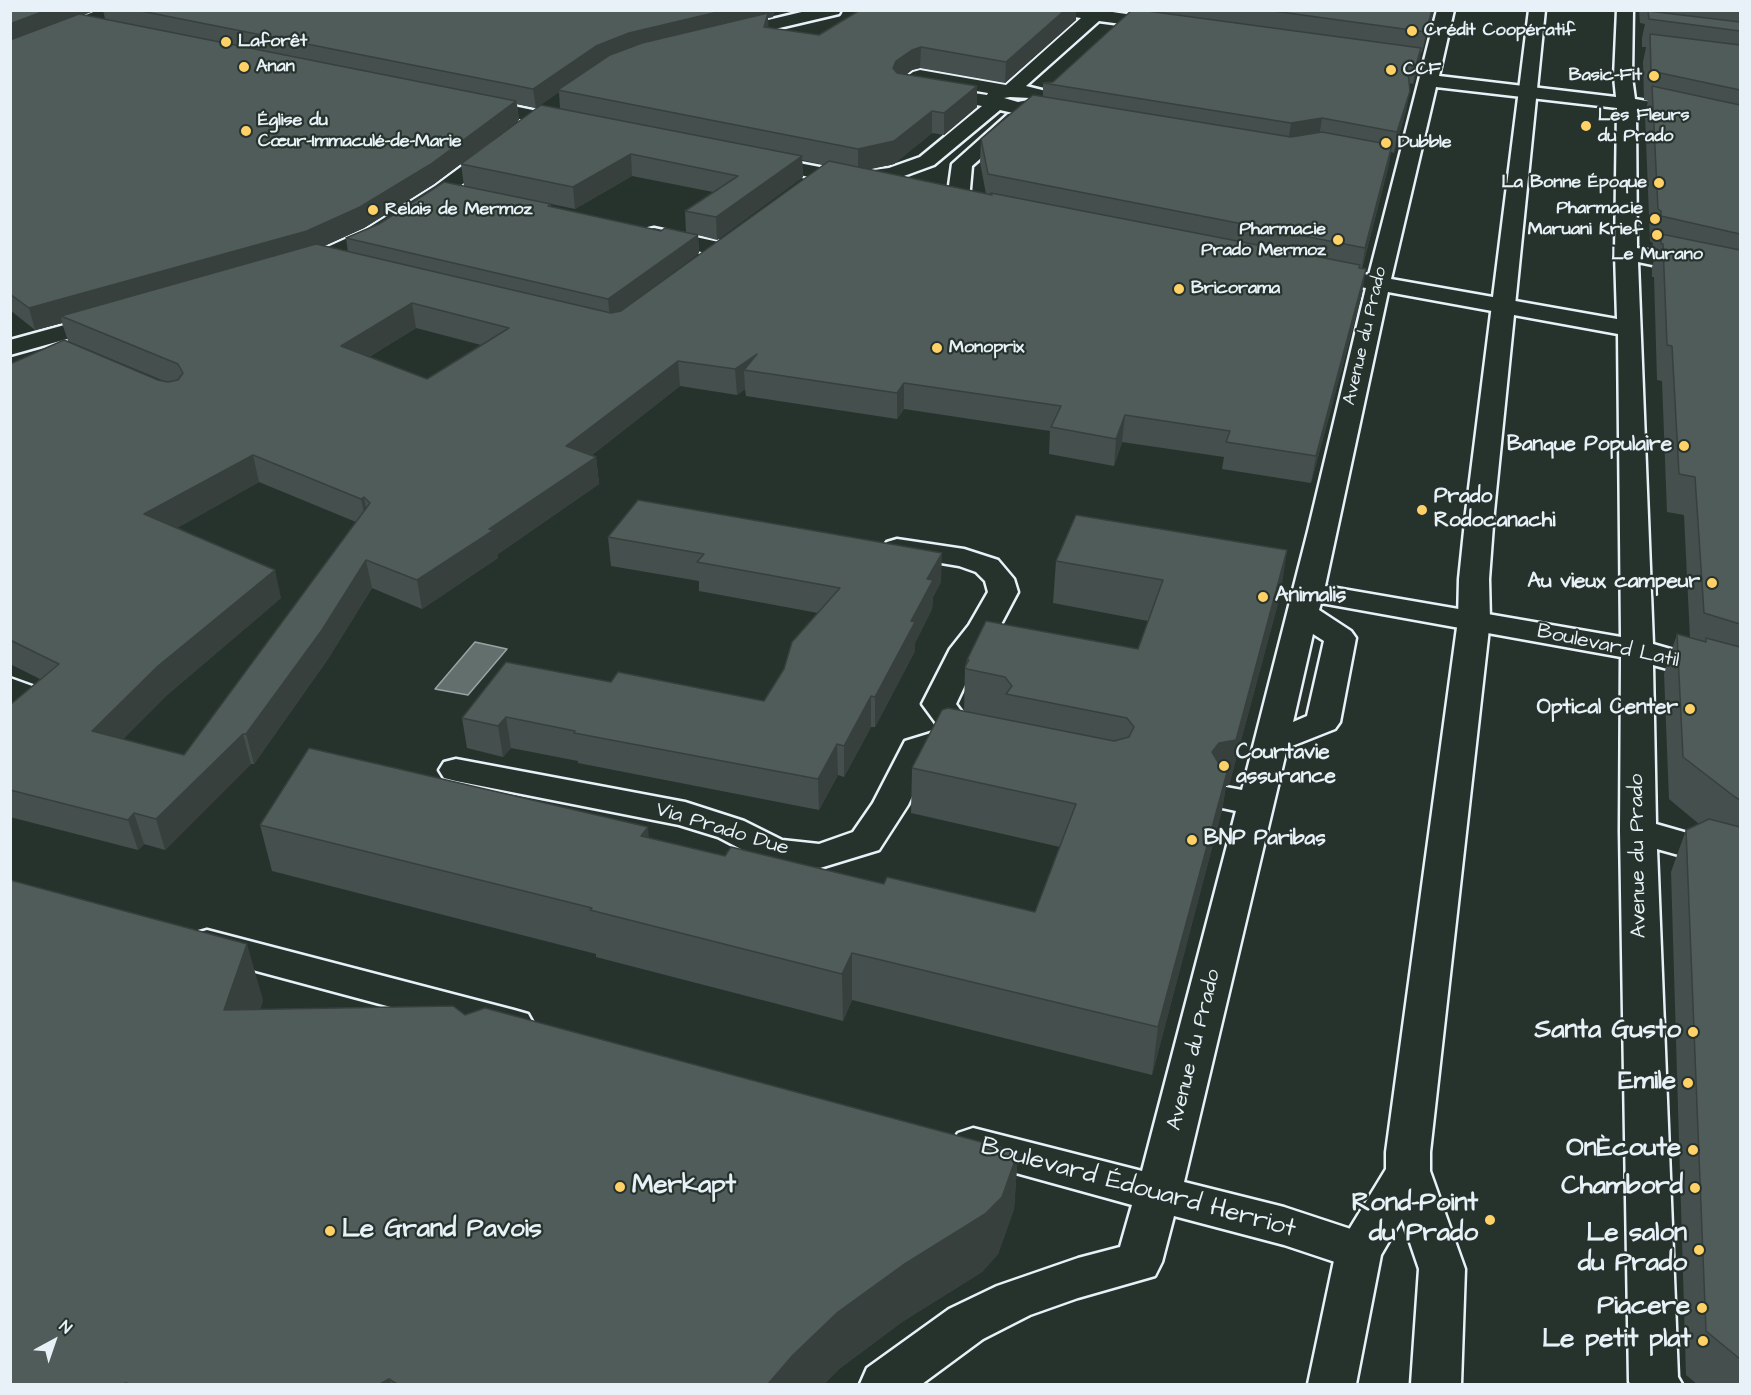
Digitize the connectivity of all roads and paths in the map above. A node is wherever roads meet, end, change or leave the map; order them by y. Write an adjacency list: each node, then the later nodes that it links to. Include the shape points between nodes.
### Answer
1 (833, 10): 11 (street)
2 (1059, 10): 5 (street)
3 (1446, 10): 15 (street, Avenue du Prado)
4 (1536, 10): 17 (street)
5 (1095, 15): 7 (street); 18 (street)
6 (114, 20): 13 (street, via 82,24)
7 (1127, 20): 9 (street); 10 (street)
8 (1632, 24): 12 (street, Avenue du Prado)
9 (1185, 27)
10 (1110, 35)
11 (706, 40)
12 (1625, 52): 14 (street); 22 (street, Avenue du Prado)
13 (10, 53)
14 (1648, 55)
15 (1426, 67): 17 (street); 29 (street, Avenue du Prado)
16 (1060, 81): 21 (street)
17 (1528, 92): 22 (street); 50 (street)
18 (1003, 97): 21 (street, via 1010,107); 31 (street, via 927,160 892,174)
19 (457, 101): 25 (street)
20 (559, 101): 25 (street)
21 (1035, 102): 23 (street); 37 (street, via 962,164)
22 (1624, 102): 24 (street); 42 (street, Avenue du Prado)
23 (1064, 106)
24 (1667, 111)
25 (539, 118): 26 (street); 33 (street)
26 (591, 128)
27 (743, 158): 30 (street)
28 (1385, 159): 29 (street)
29 (1407, 163): 49 (street, Avenue du Prado)
30 (825, 174): 31 (street); 32 (street)
31 (851, 179): 34 (street)
32 (804, 189)
33 (442, 190): 35 (street); 43 (street, via 374,235)
34 (904, 190)
35 (468, 196)
36 (936, 196): 37 (street)
37 (958, 200): 38 (street)
38 (981, 205)
39 (628, 230): 41 (street)
40 (739, 236): 41 (street)
41 (720, 249): 45 (street)
42 (1626, 253): 48 (street); 52 (street, Avenue du Prado)
43 (320, 259): 44 (street); 47 (street)
44 (356, 267)
45 (693, 269)
46 (1299, 269): 49 (street)
47 (276, 271)
48 (1740, 276)
49 (1378, 285): 50 (street); 57 (street, Avenue du Prado)
50 (1502, 307): 52 (street); 58 (street, via 1474,579)
51 (130, 313): 53 (street)
52 (1630, 330): 59 (street, Avenue du Prado)
53 (37, 340): 54 (street); 55 (street)
54 (10, 348)
55 (70, 354)
56 (873, 548): 63 (street, via 902,548 964,558 987,566 999,579 1003,592 966,649 939,704)
57 (1305, 603): 58 (street); 64 (street, Avenue du Prado); 64 (street, via 1340,638 1323,722)
58 (1474, 620): 59 (street, Boulevard Latil); 72 (street)
59 (1637, 650): 60 (street, Boulevard Latil); 67 (street, Avenue du Prado)
60 (1740, 679)
61 (10, 688): 62 (street, via 23,694 26,708)
62 (10, 719)
63 (949, 731): 65 (street); 66 (street, Via Prado Due, via 917,748 890,805 866,841 819,856 775,852 731,829 685,814)
64 (1271, 742): 73 (street, Avenue du Prado, via 1243,791 1177,1125)
65 (1005, 743)
66 (456, 770)
67 (1638, 831): 68 (street); 75 (street, Avenue du Prado)
68 (1740, 860)
69 (169, 934): 70 (street)
70 (551, 1034)
71 (938, 1136): 73 (street, Boulevard Édouard Herriot)
72 (1407, 1171): 74 (street); 78 (street, via 1442,1269)
73 (1158, 1193): 74 (street, Boulevard Édouard Herriot, via 1284,1226); 76 (street, Avenue du Prado, via 1139,1262 1014,1300 966,1324)
74 (1359, 1251): 77 (street)
75 (1656, 1383)
76 (884, 1384)
77 (1332, 1384)
78 (1436, 1384)

